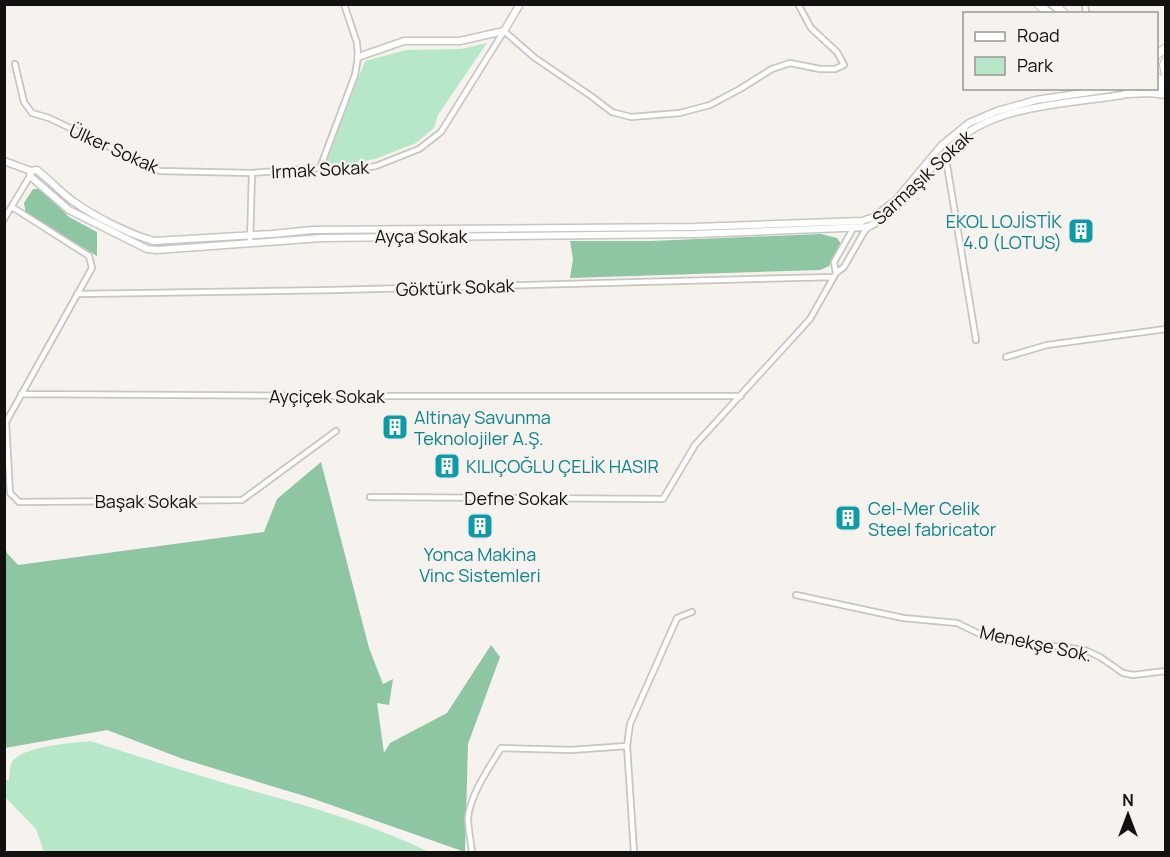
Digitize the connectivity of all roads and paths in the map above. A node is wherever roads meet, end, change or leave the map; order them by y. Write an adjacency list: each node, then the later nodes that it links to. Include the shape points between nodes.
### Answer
1 (344, 4): 5 (street)
2 (520, 4): 4 (street)
3 (798, 4): 4 (street, via 811,28 837,52 844,65 820,69 790,63 772,69 710,105 680,113 631,117 612,112)
4 (504, 31): 5 (street, via 460,40 404,41); 17 (street, Irmak Sokak, via 441,132 419,149 376,166 350,170)
5 (358, 57): 17 (street)
6 (1166, 61): 8 (main road)
7 (15, 64): 19 (street, Ülker Sokak, via 24,102 32,112 160,171)
8 (1166, 75)
9 (1103, 90): 13 (street, Sarmaşık Sokak, via 1036,100)
10 (1131, 90): 12 (street, Sarmaşık Sokak)
11 (1166, 94): 12 (street)
12 (1123, 95): 13 (street, Sarmaşık Sokak)
13 (1016, 109): 14 (street, Sarmaşık Sokak, via 997,111 969,123)
14 (955, 138): 15 (street, Sarmaşık Sokak); 21 (street, Sarmaşık Sokak, via 942,145 896,200)
15 (945, 153): 25 (street, Sarmaşık Sokak, via 906,197); 34 (street)
16 (4, 161): 18 (street)
17 (320, 168): 19 (street, Irmak Sokak)
18 (30, 173): 20 (street); 28 (street, via 37,170 94,215 154,241)
19 (252, 173): 28 (street)
20 (12, 207): 22 (street); 32 (street, via 89,256 92,268)
21 (870, 218): 23 (street, Ayça Sokak)
22 (4, 219)
23 (862, 221): 24 (street, Ayça Sokak); 26 (street, Sarmaşık Sokak)
24 (839, 225): 26 (street, Ayça Sokak); 27 (street, Ayça Sokak, via 696,234); 29 (street)
25 (868, 227): 26 (street, Ayça Sokak); 30 (street, Sarmaşık Sokak)
26 (854, 228): 29 (street, Sarmaşık Sokak); 30 (street)
27 (534, 232): 28 (street, Ayça Sokak); 28 (street, Ayça Sokak, via 313,230)
28 (250, 239)
29 (845, 240): 31 (street, Sarmaşık Sokak, via 834,262)
30 (855, 246): 31 (street, Sarmaşık Sokak)
31 (835, 275): 32 (street, Göktürk Sokak, via 322,291); 37 (street, Sarmaşık Sokak, via 810,319)
32 (77, 294): 36 (street)
33 (1166, 329): 35 (street, via 1047,345)
34 (976, 340)
35 (1006, 357)
36 (21, 394): 37 (street, Ayçiçek Sokak); 38 (street, Başak Sokak, via 6,422 10,493 19,502 242,500)
37 (741, 396): 40 (street, Sarmaşık Sokak, via 695,446)
38 (336, 431)
39 (370, 497): 40 (street, Defne Sokak)
40 (663, 499)
41 (796, 595): 43 (street, Menekşe Sok., via 903,618 957,623 986,637 1085,650 1123,673)
42 (692, 612): 44 (street, via 677,618 630,724)
43 (1166, 671)
44 (627, 746): 45 (street, via 571,750 501,748 472,802 468,819); 46 (street)
45 (472, 852)
46 (634, 852)

